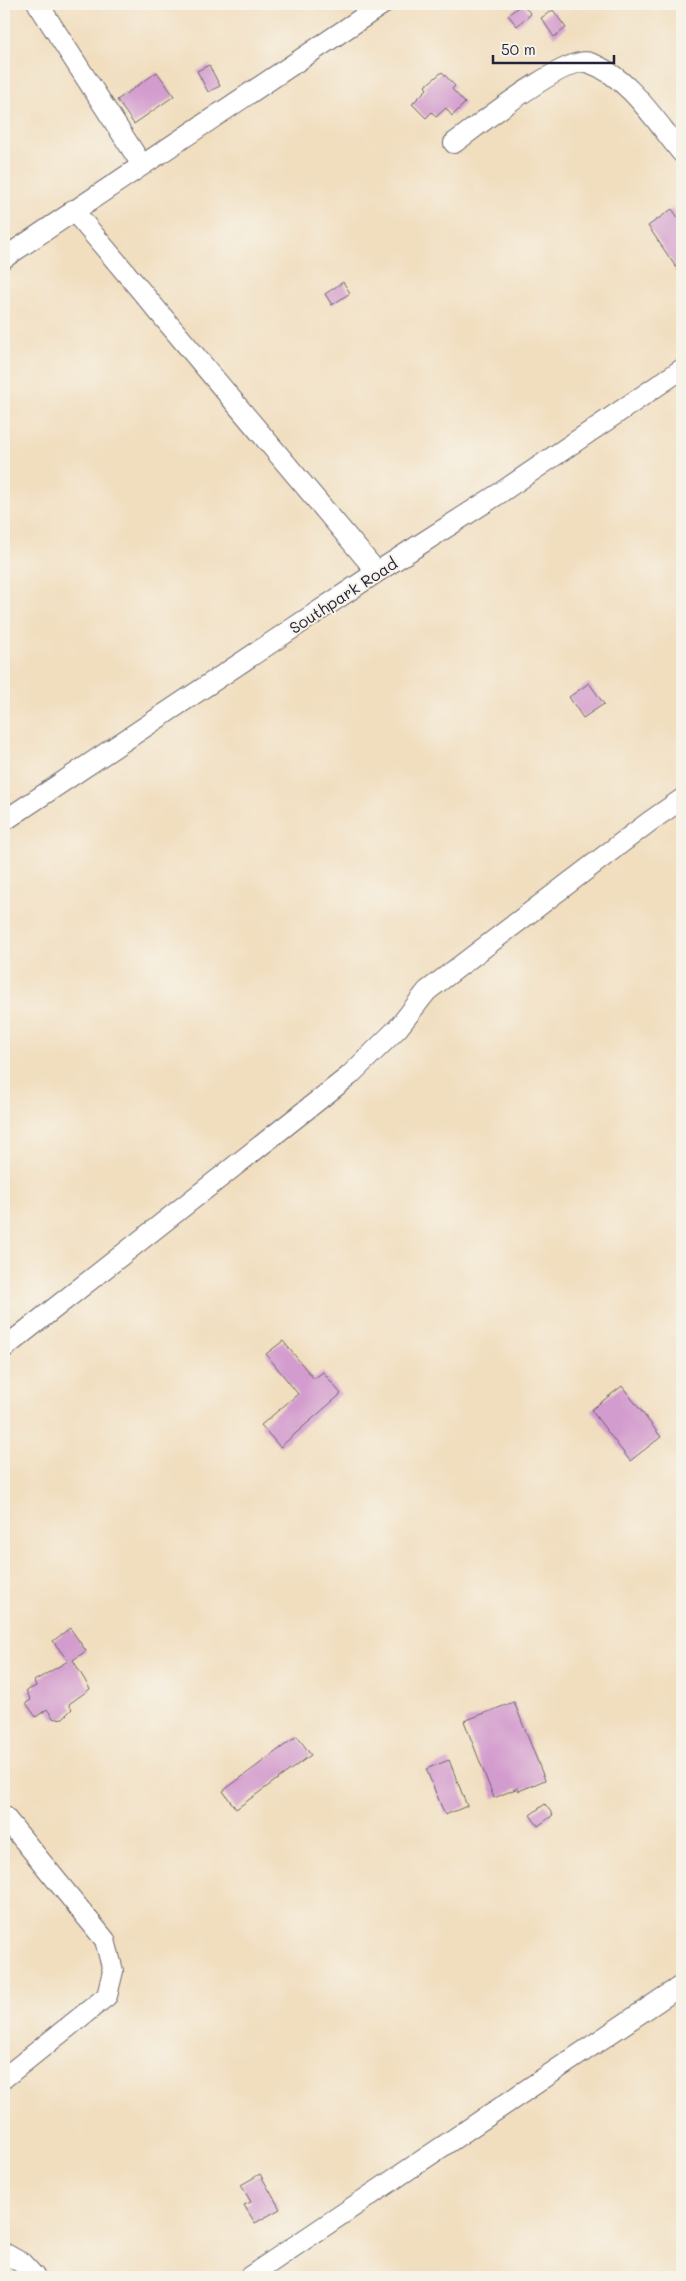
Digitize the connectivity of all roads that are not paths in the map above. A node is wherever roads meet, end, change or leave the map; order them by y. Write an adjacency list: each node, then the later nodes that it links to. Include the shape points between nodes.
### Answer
1 (38, 4): 5 (street)
2 (383, 4): 5 (street)
3 (454, 143): 4 (street, via 546,77 570,65 588,62 614,75)
4 (682, 153)
5 (142, 165): 6 (street)
6 (73, 210): 7 (street); 9 (street)
7 (4, 258)
8 (682, 369): 9 (street, Southpark Road)
9 (377, 572): 11 (street, Southpark Road)
10 (682, 799): 12 (street, via 427,991 398,1028 349,1076)
11 (4, 821)
12 (7, 1339)
13 (4, 1816): 15 (street, via 105,1940 112,1971 107,1996)
14 (682, 1985): 18 (street)
15 (4, 2078)
16 (4, 2253): 17 (street, via 22,2263)
17 (36, 2277)
18 (249, 2277)

